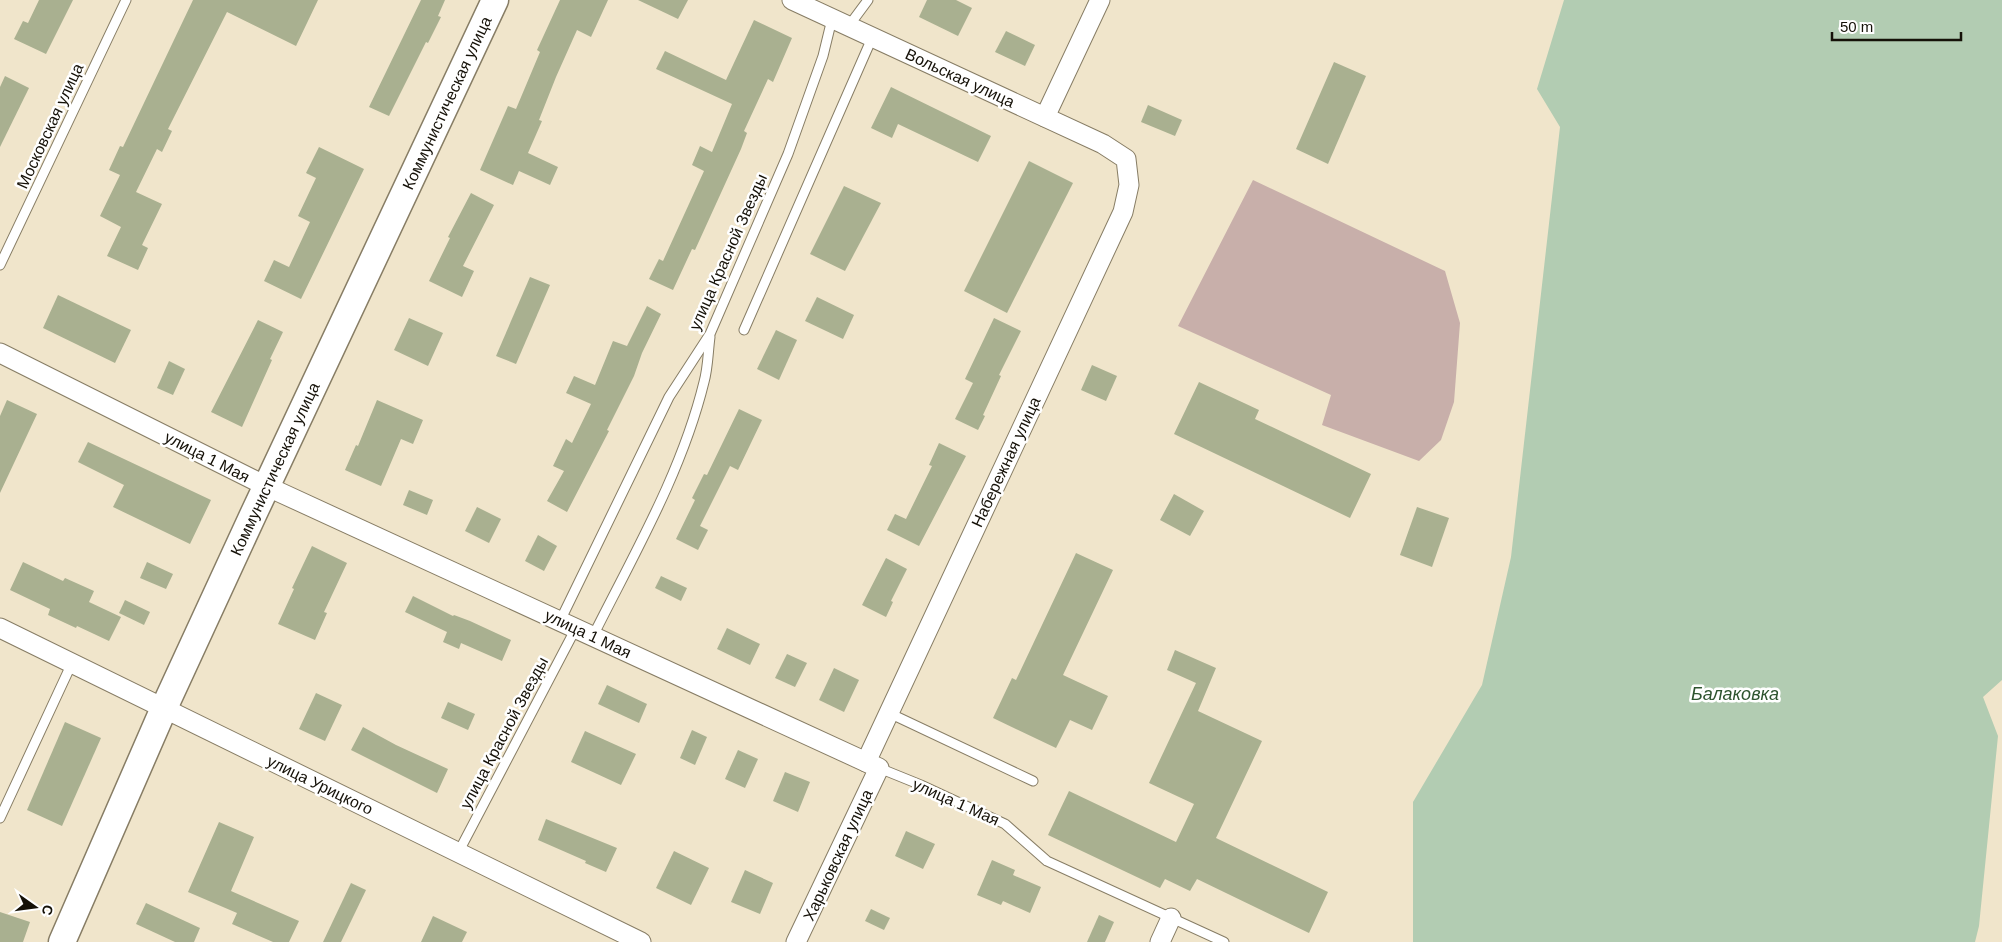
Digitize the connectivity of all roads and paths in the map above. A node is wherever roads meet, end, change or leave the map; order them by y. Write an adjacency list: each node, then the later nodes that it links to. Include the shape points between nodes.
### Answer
1 (126, 0): 10 (lane, Московская улица)
2 (495, 0): 14 (main road, Коммунистическая улица)
3 (792, 0): 6 (street, Вольская улица)
4 (868, 0): 6 (lane, улица Красной Звезды)
5 (1100, 0): 8 (street)
6 (840, 23): 7 (street, Вольская улица); 12 (lane, улица Красной Звезды, via 823,56 788,154)
7 (872, 38): 8 (street, Вольская улица); 11 (lane)
8 (1045, 117): 9 (street, Вольская улица, via 1103,144)
9 (1126, 159): 20 (street, Набережная улица, via 1129,184 1123,212)
10 (0, 265)
11 (744, 330)
12 (710, 334): 15 (lane, улица Красной Звезды, via 669,396); 17 (lane, via 705,380 686,445)
13 (0, 353): 14 (street, улица 1 Мая)
14 (266, 486): 15 (street, улица 1 Мая); 19 (main road, Коммунистическая улица)
15 (568, 624): 17 (street, улица 1 Мая); 24 (lane, улица Красной Звезды)
16 (0, 628): 18 (street, улица Урицкого)
17 (593, 636): 21 (street, улица 1 Мая)
18 (72, 663): 19 (street, улица Урицкого); 23 (lane)
19 (164, 708): 24 (street, улица Урицкого); 26 (main road, Коммунистическая улица)
20 (889, 713): 21 (street, Набережная улица); 22 (lane)
21 (872, 765): 25 (lane, улица 1 Мая, via 1006,824 1047,861); 28 (street, Харьковская улица)
22 (1033, 781)
23 (0, 818)
24 (458, 852): 27 (street, улица Урицкого)
25 (1171, 918): 29 (street); 30 (lane, улица 1 Мая)
26 (62, 942)
27 (640, 942)
28 (796, 942)
29 (1160, 942)
30 (1224, 942)

